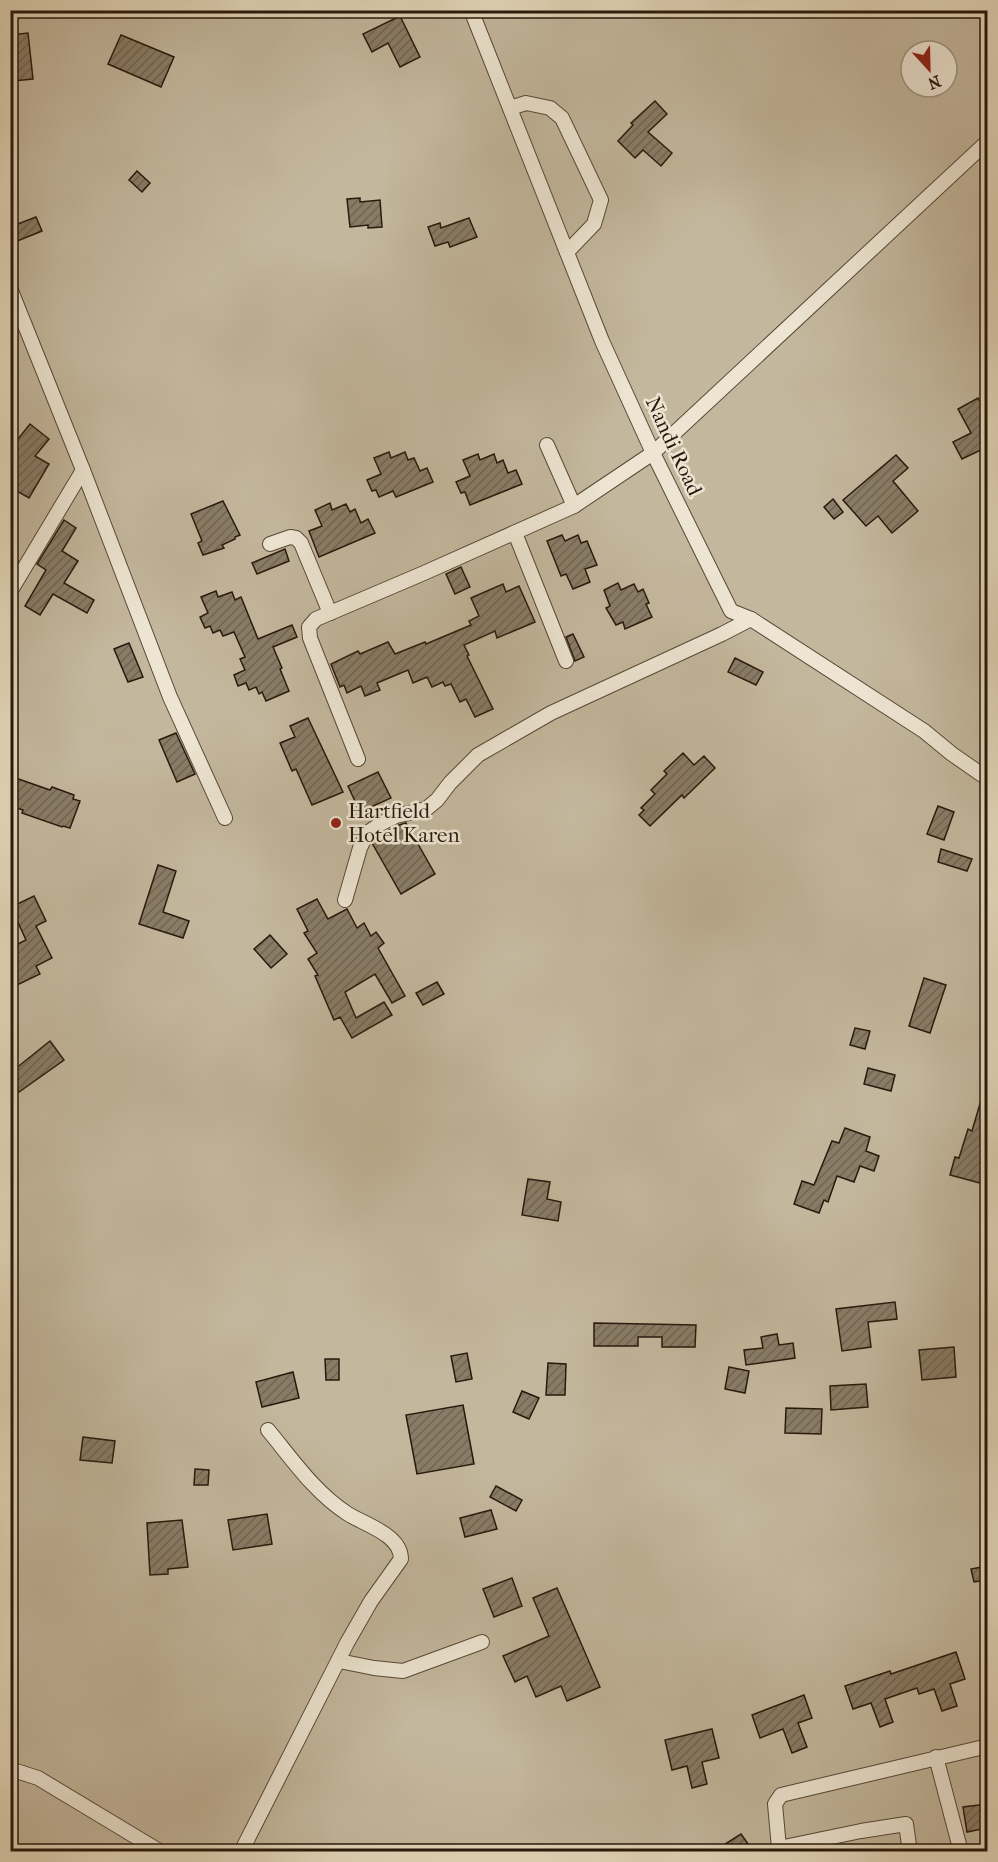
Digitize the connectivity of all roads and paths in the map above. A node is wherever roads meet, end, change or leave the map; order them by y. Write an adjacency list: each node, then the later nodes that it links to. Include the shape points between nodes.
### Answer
1 (471, 10): 2 (street, Nandi Road)
2 (510, 108): 4 (street, Nandi Road); 4 (street, via 526,103 550,108 562,118 601,200 594,224)
3 (987, 141): 7 (street)
4 (567, 252): 7 (street, Nandi Road)
5 (10, 288): 8 (street)
6 (547, 445): 9 (street)
7 (653, 453): 9 (street); 14 (street, Nandi Road, via 731,611)
8 (83, 470): 12 (street); 18 (street, via 170,697)
9 (574, 506): 10 (street)
10 (515, 533): 13 (street); 15 (street)
11 (270, 544): 13 (street, via 290,537 301,543)
12 (10, 592)
13 (330, 613): 16 (street, via 309,627 310,638)
14 (751, 618): 17 (street, Nandi Road); 19 (street, via 573,703 478,755 426,809 396,816 367,833)
15 (566, 661)
16 (358, 759)
17 (986, 775)
18 (225, 818)
19 (345, 900)
20 (268, 1430): 22 (street, via 331,1502 388,1537 401,1552 401,1559 371,1601)
21 (482, 1642): 22 (street, via 403,1671)
22 (339, 1661): 28 (street)
23 (987, 1746): 24 (street)
24 (936, 1757): 26 (street, via 781,1795 775,1804); 30 (street)
25 (10, 1769): 27 (street, via 38,1778)
26 (779, 1850): 29 (street, via 906,1824)
27 (161, 1851)
28 (241, 1851)
29 (910, 1851)
30 (961, 1851)

